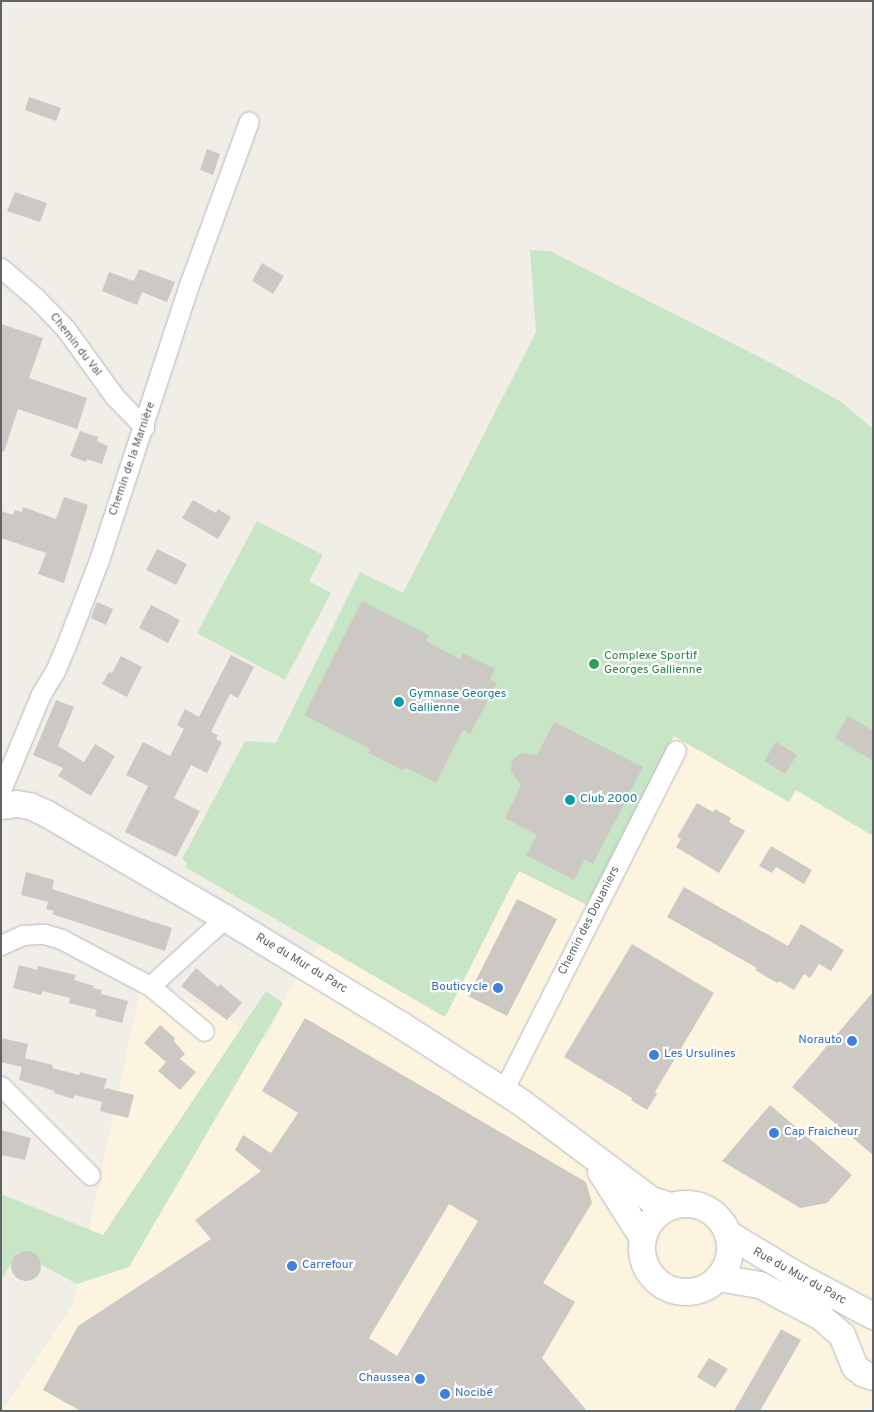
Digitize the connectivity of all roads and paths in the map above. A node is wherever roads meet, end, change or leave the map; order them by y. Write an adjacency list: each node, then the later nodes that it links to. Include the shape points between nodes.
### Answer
1 (249, 121): 3 (street, Chemin de la Marnière, via 190,282)
2 (1, 268): 3 (street, Chemin du Val, via 65,328 115,397)
3 (144, 427): 5 (street, Chemin de la Marnière, via 65,648 41,694)
4 (676, 750): 12 (street, Chemin des Douaniers)
5 (1, 790)
6 (1, 806): 7 (street, Rue du Mur du Parc, via 30,806 47,814)
7 (225, 918): 9 (street); 12 (street, Rue du Mur du Parc)
8 (1, 945): 9 (street, via 22,935 44,934 60,939)
9 (150, 986): 10 (street)
10 (204, 1031)
11 (1, 1086): 14 (street)
12 (504, 1092): 13 (street, Rue du Mur du Parc)
13 (588, 1153): 15 (street, Rue du Mur du Parc, via 651,1200); 17 (street, Rue du Mur du Parc)
14 (90, 1175)
15 (672, 1206): 16 (street, via 694,1204 706,1208); 17 (street, via 658,1213)
16 (728, 1234): 18 (street, via 728,1258); 19 (street, Rue du Mur du Parc)
17 (643, 1238): 18 (street, via 642,1252 646,1265 653,1277 664,1285 689,1291 709,1285)
18 (718, 1278): 20 (street, Rue du Mur du Parc, via 760,1285 821,1317 842,1335 855,1367)
19 (873, 1316)
20 (873, 1377)

